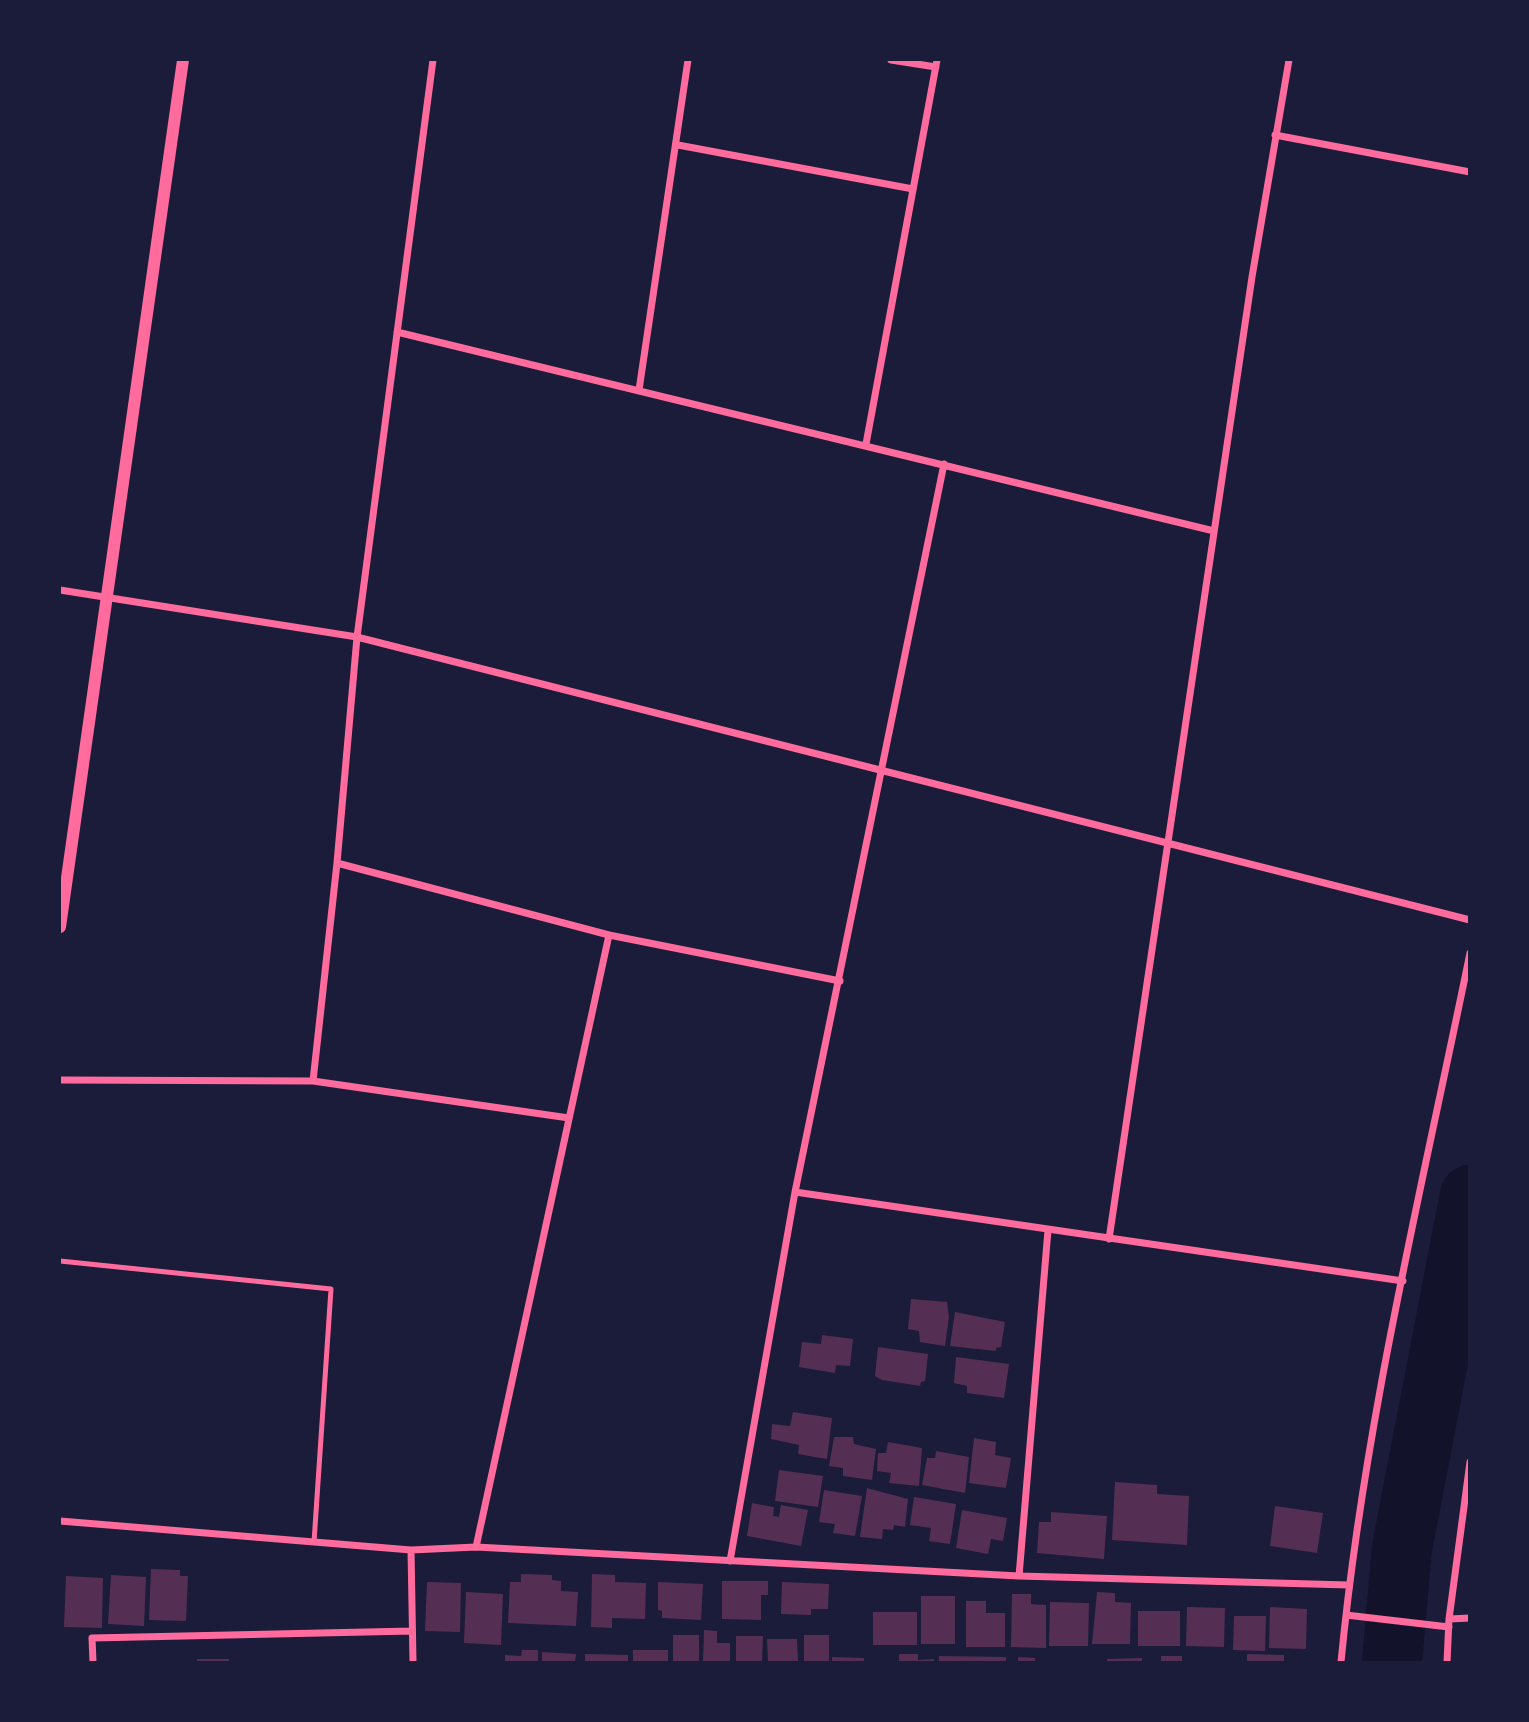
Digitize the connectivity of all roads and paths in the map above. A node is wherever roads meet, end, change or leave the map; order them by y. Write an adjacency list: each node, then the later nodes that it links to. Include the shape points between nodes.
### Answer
1 (183, 60): 17 (street)
2 (433, 60): 11 (street)
3 (688, 60): 8 (street)
4 (891, 60): 6 (street)
5 (1289, 60): 7 (street)
6 (936, 63): 10 (street)
7 (1276, 135): 9 (street); 15 (street)
8 (678, 145): 10 (street); 12 (street)
9 (1469, 172)
10 (913, 189): 13 (street)
11 (397, 332): 12 (street); 18 (street)
12 (639, 390): 13 (street)
13 (866, 444): 14 (street)
14 (944, 464): 15 (street); 19 (street)
15 (1214, 531): 20 (street)
16 (60, 590): 17 (street)
17 (108, 595): 18 (street); 23 (street)
18 (357, 637): 19 (street); 21 (street)
19 (882, 769): 20 (street); 26 (street)
20 (1170, 843): 22 (street); 32 (street)
21 (337, 863): 24 (street); 28 (street)
22 (1469, 920)
23 (60, 927)
24 (609, 935): 26 (street); 29 (street)
25 (1469, 953): 34 (street)
26 (840, 981): 30 (street)
27 (60, 1080): 28 (street)
28 (313, 1081): 29 (street)
29 (569, 1118): 38 (street)
30 (795, 1192): 31 (street); 40 (street)
31 (1048, 1230): 32 (street); 41 (street)
32 (1108, 1239): 34 (street)
33 (60, 1261): 37 (lane, via 331,1289)
34 (1403, 1281): 42 (street, via 1372,1427)
35 (1469, 1462): 45 (street)
36 (60, 1521): 37 (street)
37 (314, 1542): 39 (street)
38 (476, 1547): 39 (street); 40 (street)
39 (411, 1550): 46 (street)
40 (730, 1561): 41 (street)
41 (1020, 1576): 42 (street)
42 (1349, 1585): 43 (street)
43 (1346, 1615): 45 (street); 49 (street)
44 (1469, 1618): 45 (street)
45 (1449, 1623): 50 (street)
46 (412, 1631): 47 (street, via 92,1638); 48 (street)
47 (93, 1662)
48 (413, 1662)
49 (1341, 1662)
50 (1447, 1662)

